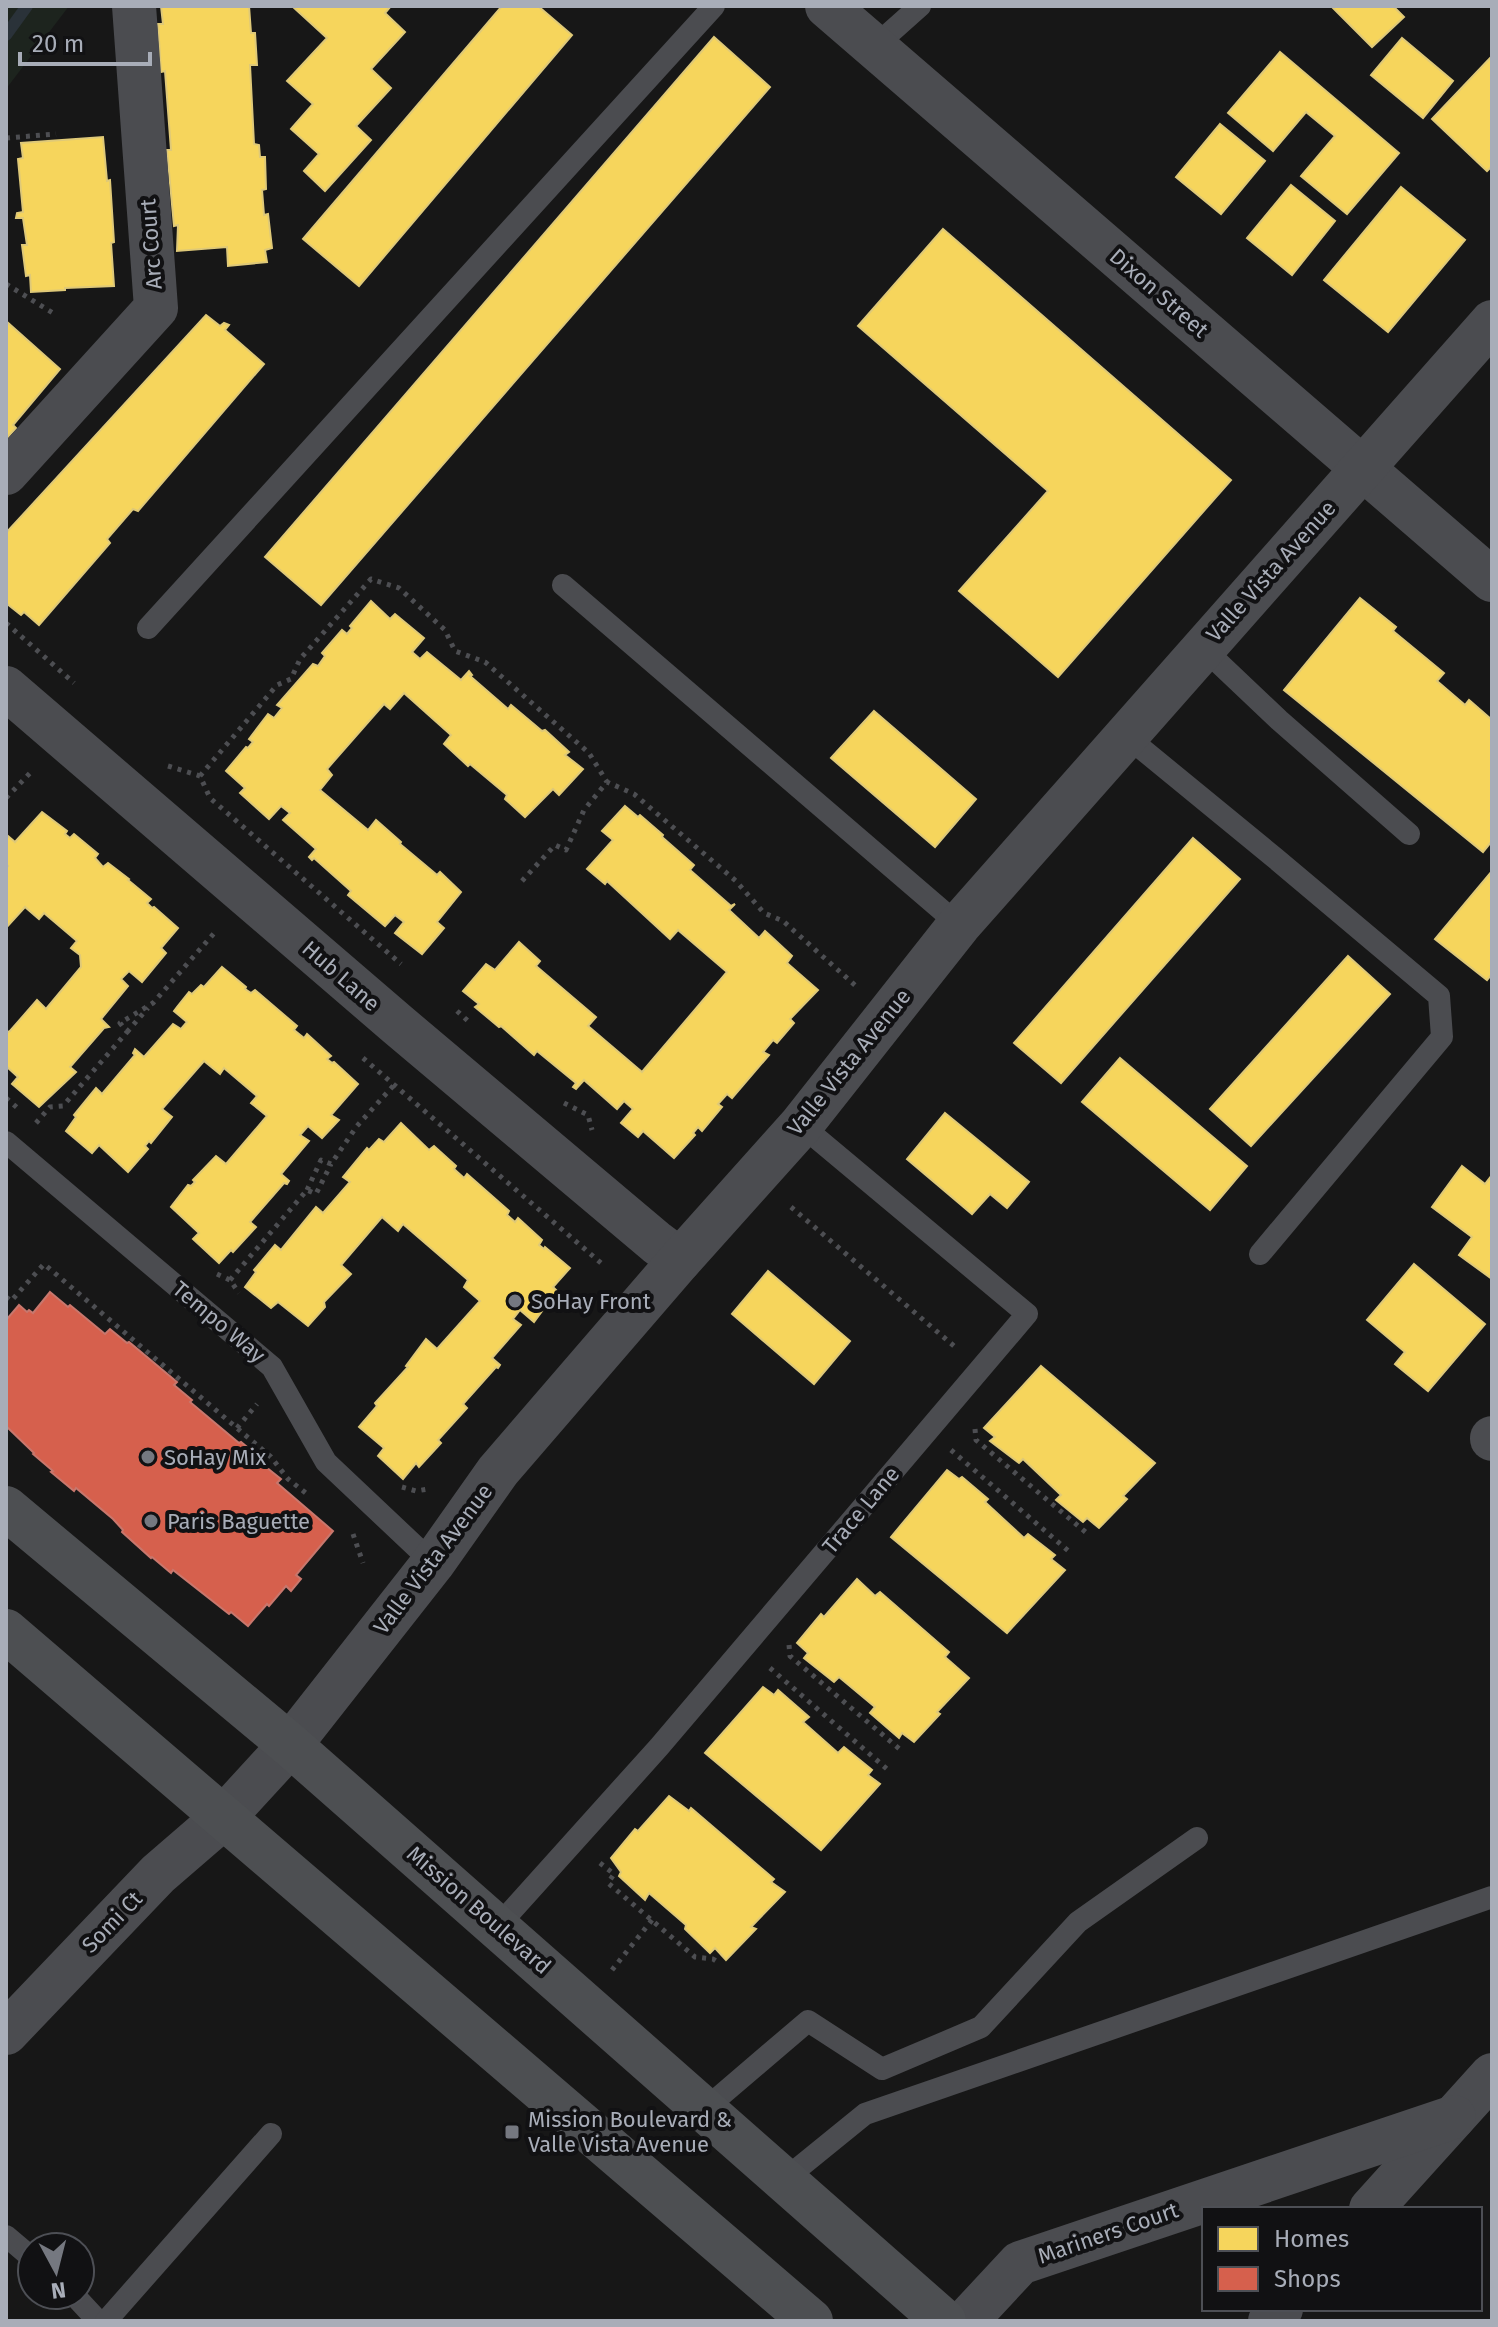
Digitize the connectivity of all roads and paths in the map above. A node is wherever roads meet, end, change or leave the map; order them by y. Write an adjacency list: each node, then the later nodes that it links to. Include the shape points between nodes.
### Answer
1 (134, 6): 12 (street, Arc Court, via 156,308)
2 (714, 6): 16 (lane)
3 (827, 6): 5 (street, Dixon Street)
4 (920, 6): 5 (lane)
5 (874, 47): 11 (street, Dixon Street)
6 (56, 134): 7 (path)
7 (6, 138)
8 (6, 284): 9 (path)
9 (53, 313)
10 (1492, 322): 11 (street, Valle Vista Avenue)
11 (1362, 468): 13 (street, Dixon Street); 17 (street, Valle Vista Avenue)
12 (6, 473)
13 (1492, 580)
14 (563, 585): 28 (lane)
15 (6, 623): 18 (path)
16 (148, 628)
17 (1202, 647): 20 (street, Valle Vista Avenue); 26 (lane)
18 (76, 685)
19 (6, 688): 41 (street, Hub Lane)
20 (1125, 735): 28 (street, Valle Vista Avenue); 40 (lane, via 1439,996 1442,1037)
21 (158, 757): 23 (path, via 170,768)
22 (32, 771): 25 (path)
23 (200, 776): 24 (path, via 277,685 291,679 300,659 371,579 399,588 445,630 455,651 485,662 589,753); 30 (path, via 210,798)
24 (607, 782): 27 (path, via 584,810 566,850 555,845); 31 (path, via 634,794 736,881 764,913 783,921)
25 (6, 798)
26 (1409, 834)
27 (522, 881)
28 (959, 925): 35 (street, Valle Vista Avenue)
29 (216, 931): 32 (path)
30 (401, 964)
31 (861, 990)
32 (153, 1003): 33 (path); 33 (path, via 120,1023)
33 (127, 1032): 34 (path, via 63,1106 50,1107)
34 (35, 1124)
35 (801, 1125): 41 (street, Valle Vista Avenue); 68 (lane, Trace Lane, via 1027,1314 659,1747)
36 (6, 1142): 56 (lane, Tempo Way, via 272,1367 326,1462)
37 (331, 1164): 38 (path, via 316,1194); 38 (path, via 321,1160); 42 (path, via 394,1085)
38 (307, 1190): 43 (path)
39 (791, 1207): 45 (path)
40 (1260, 1254)
41 (680, 1260): 56 (street, Valle Vista Avenue, via 498,1471)
42 (601, 1263)
43 (230, 1280)
44 (8, 1301): 48 (path, via 44,1264)
45 (954, 1346)
46 (257, 1404): 48 (path)
47 (973, 1417): 53 (path, via 976,1440)
48 (237, 1428): 50 (path)
49 (947, 1447): 54 (path)
50 (309, 1496)
51 (6, 1508): 60 (main road, Mission Boulevard)
52 (351, 1530): 55 (path)
53 (1089, 1535)
54 (1072, 1554)
55 (363, 1563)
56 (433, 1563): 60 (street, Valle Vista Avenue)
57 (6, 1631): 63 (main road)
58 (788, 1632): 61 (path, via 790,1656)
59 (762, 1661): 62 (path)
60 (290, 1745): 63 (street, Valle Vista Avenue); 68 (main road, Mission Boulevard)
61 (903, 1752)
62 (887, 1769)
63 (224, 1817): 71 (street, Somi Ct, via 158,1874); 79 (main road)
64 (1197, 1838): 73 (lane, via 1078,1922 981,2027 882,2069 808,2021)
65 (593, 1857): 67 (path, via 614,1874 608,1883)
66 (1492, 1897): 76 (lane, via 865,2114)
67 (652, 1920): 69 (path, via 695,1957); 70 (path)
68 (498, 1926): 73 (main road, Mission Boulevard)
69 (719, 1963)
70 (612, 1970)
71 (6, 2033)
72 (1492, 2075): 74 (street, Mariners Court)
73 (705, 2109): 76 (main road, Mission Boulevard)
74 (1454, 2117): 77 (street, Mariners Court); 81 (street, Mariners Court, via 1020,2263)
75 (271, 2134): 78 (lane)
76 (785, 2179): 80 (main road, Mission Boulevard)
77 (1373, 2207)
78 (106, 2321)
79 (811, 2321)
80 (944, 2321)
81 (966, 2321)

